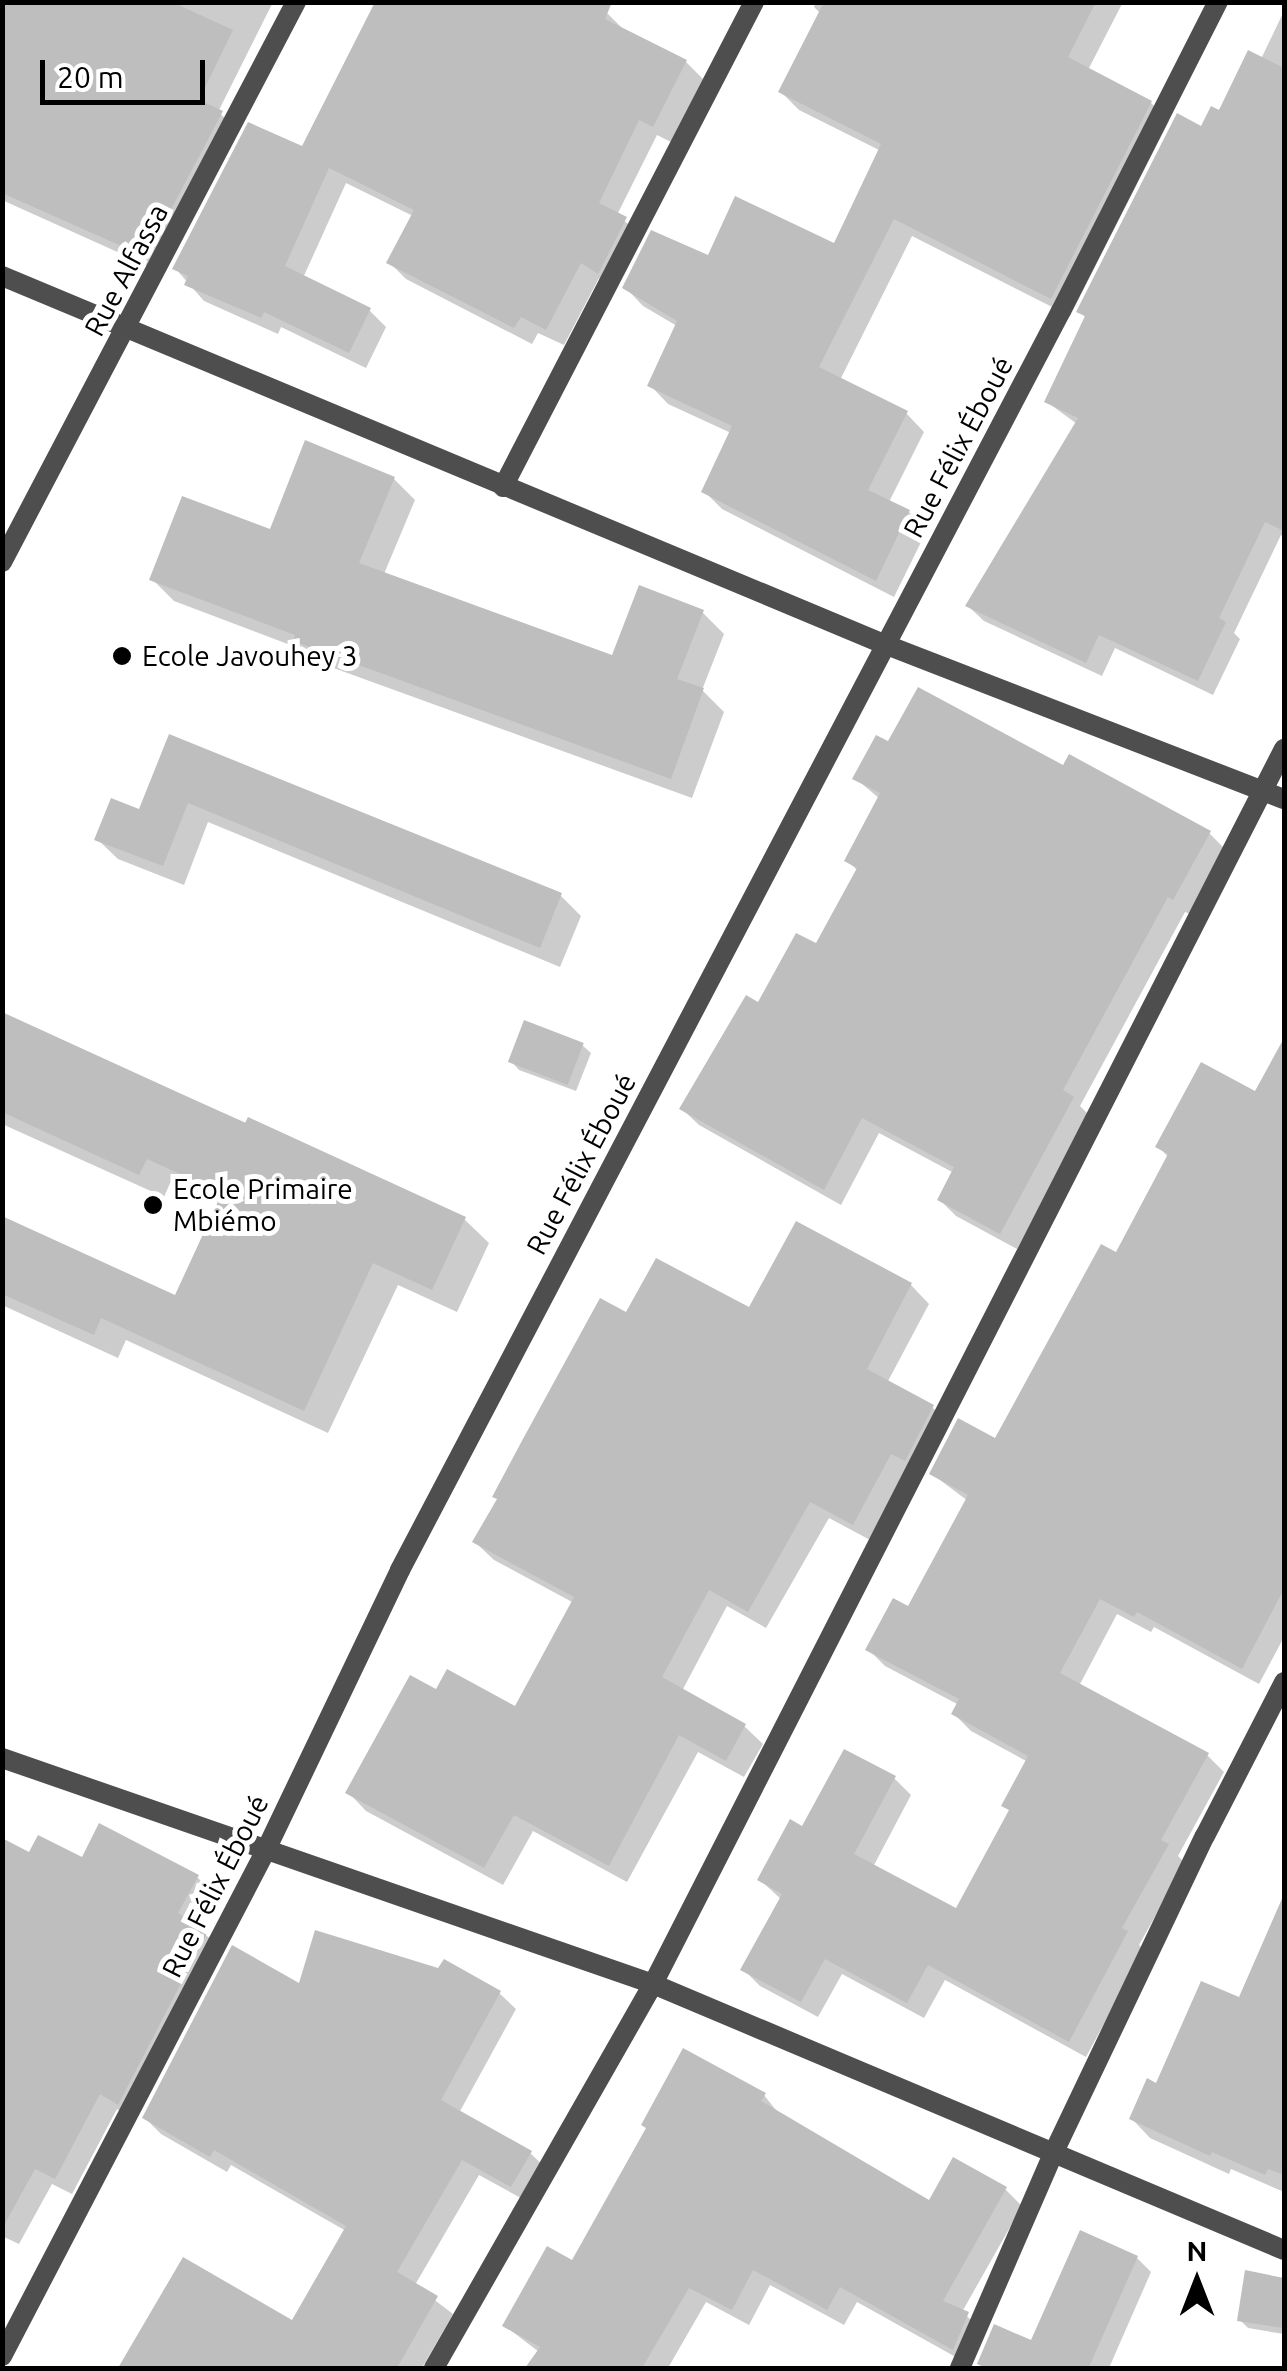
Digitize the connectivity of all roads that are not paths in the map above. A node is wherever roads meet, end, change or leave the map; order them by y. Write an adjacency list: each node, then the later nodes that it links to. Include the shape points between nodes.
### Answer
1 (296, 2): 5 (street, Rue Alfassa)
2 (754, 2): 6 (street)
3 (1218, 2): 8 (street, Rue Félix Éboué)
4 (2, 276): 5 (street)
5 (127, 326): 6 (street); 7 (street, Rue Alfassa)
6 (503, 487): 8 (street)
7 (2, 562)
8 (884, 644): 10 (street); 14 (street, Rue Félix Éboué, via 400,1570)
9 (1284, 749): 10 (street)
10 (1263, 790): 11 (street); 15 (street)
11 (1284, 798)
12 (1284, 1682): 16 (street)
13 (2, 1758): 14 (street)
14 (264, 1852): 15 (street); 18 (street, Rue Félix Éboué)
15 (654, 1984): 16 (street); 19 (street)
16 (1053, 2154): 17 (street); 20 (street)
17 (1284, 2250)
18 (2, 2356)
19 (434, 2368)
20 (960, 2368)

